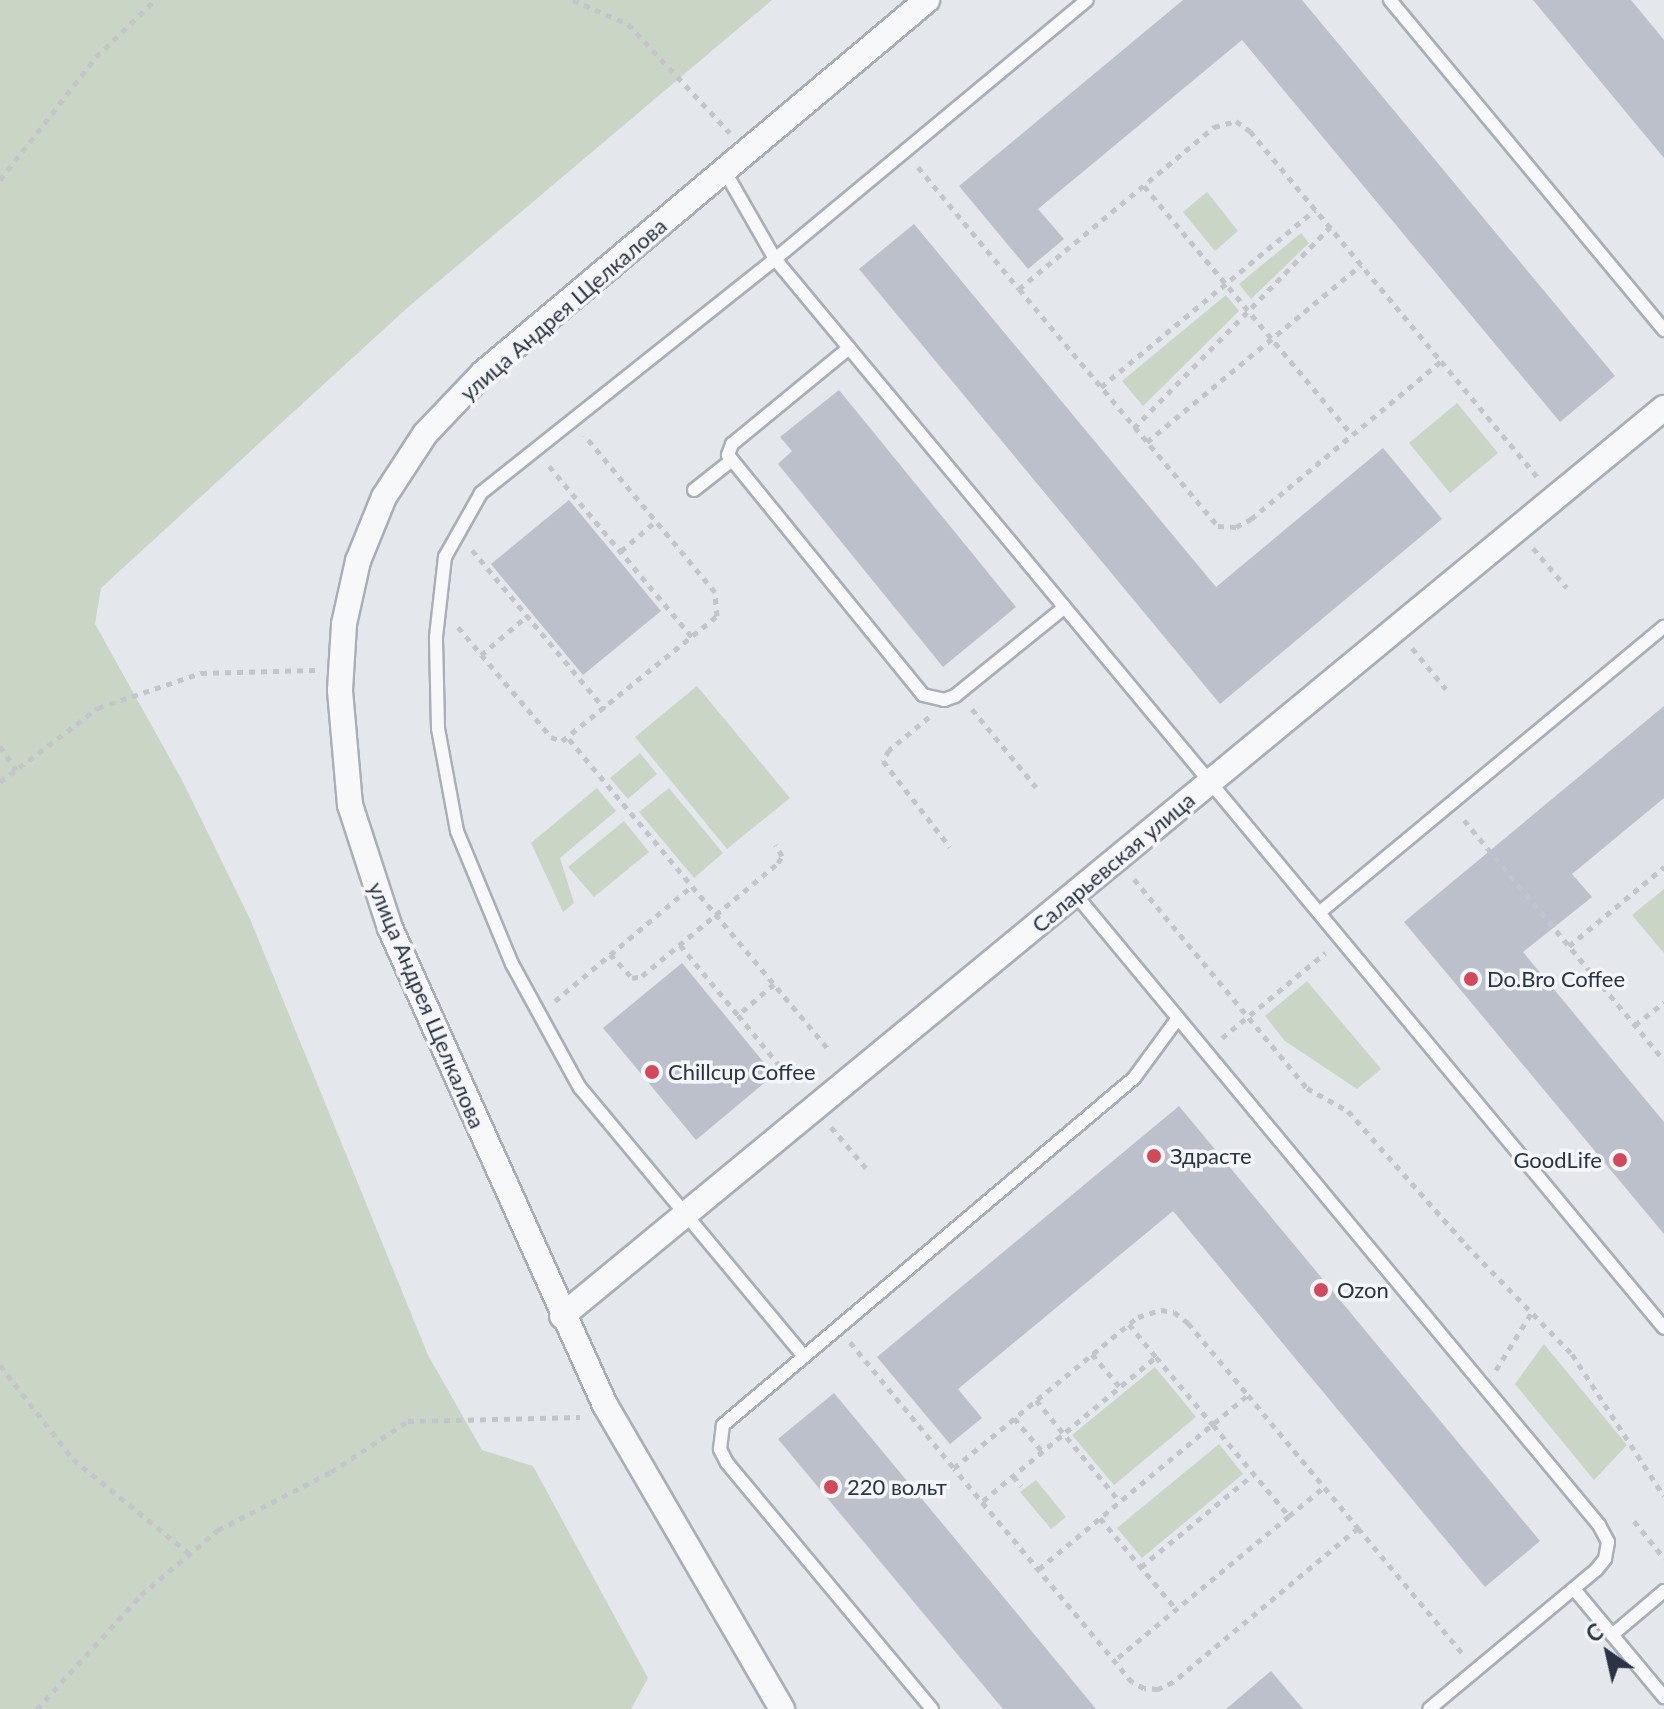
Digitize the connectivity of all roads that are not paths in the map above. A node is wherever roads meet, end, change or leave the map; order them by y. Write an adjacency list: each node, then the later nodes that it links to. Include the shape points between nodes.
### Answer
1 (927, 0): 4 (street, улица Андрея Щелкалова)
2 (1087, 0): 5 (lane)
3 (1390, 0): 6 (lane)
4 (724, 170): 5 (lane); 18 (street, улица Андрея Щелкалова, via 483,373 425,434 384,497 358,561 340,670 350,805 390,928)
5 (775, 259): 7 (lane); 17 (lane, via 481,493 445,557 440,605 438,728 457,831 537,1015 580,1088)
6 (1664, 330)
7 (849, 348): 9 (lane, via 732,444); 11 (lane)
8 (1664, 408): 13 (street, Саларьевская улица)
9 (732, 460): 10 (lane); 11 (lane, via 923,695 944,700 957,694)
10 (694, 490)
11 (1065, 607): 13 (lane)
12 (1664, 627): 15 (lane)
13 (1210, 782): 14 (street, Саларьевская улица); 15 (lane)
14 (1075, 894): 16 (lane); 17 (street, Саларьевская улица)
15 (1319, 913): 19 (lane)
16 (1178, 1018): 20 (lane, via 1134,1078); 21 (lane, via 1608,1542 1605,1559)
17 (686, 1215): 18 (street, Саларьевская улица); 20 (lane)
18 (562, 1316): 25 (street, улица Андрея Щелкалова, via 605,1405)
19 (1664, 1328)
20 (802, 1354): 26 (lane, via 723,1425 720,1449)
21 (1574, 1589): 23 (lane); 27 (lane)
22 (1664, 1591): 23 (lane)
23 (1612, 1635): 24 (lane)
24 (1664, 1697)
25 (782, 1709)
26 (932, 1709)
27 (1429, 1709)

